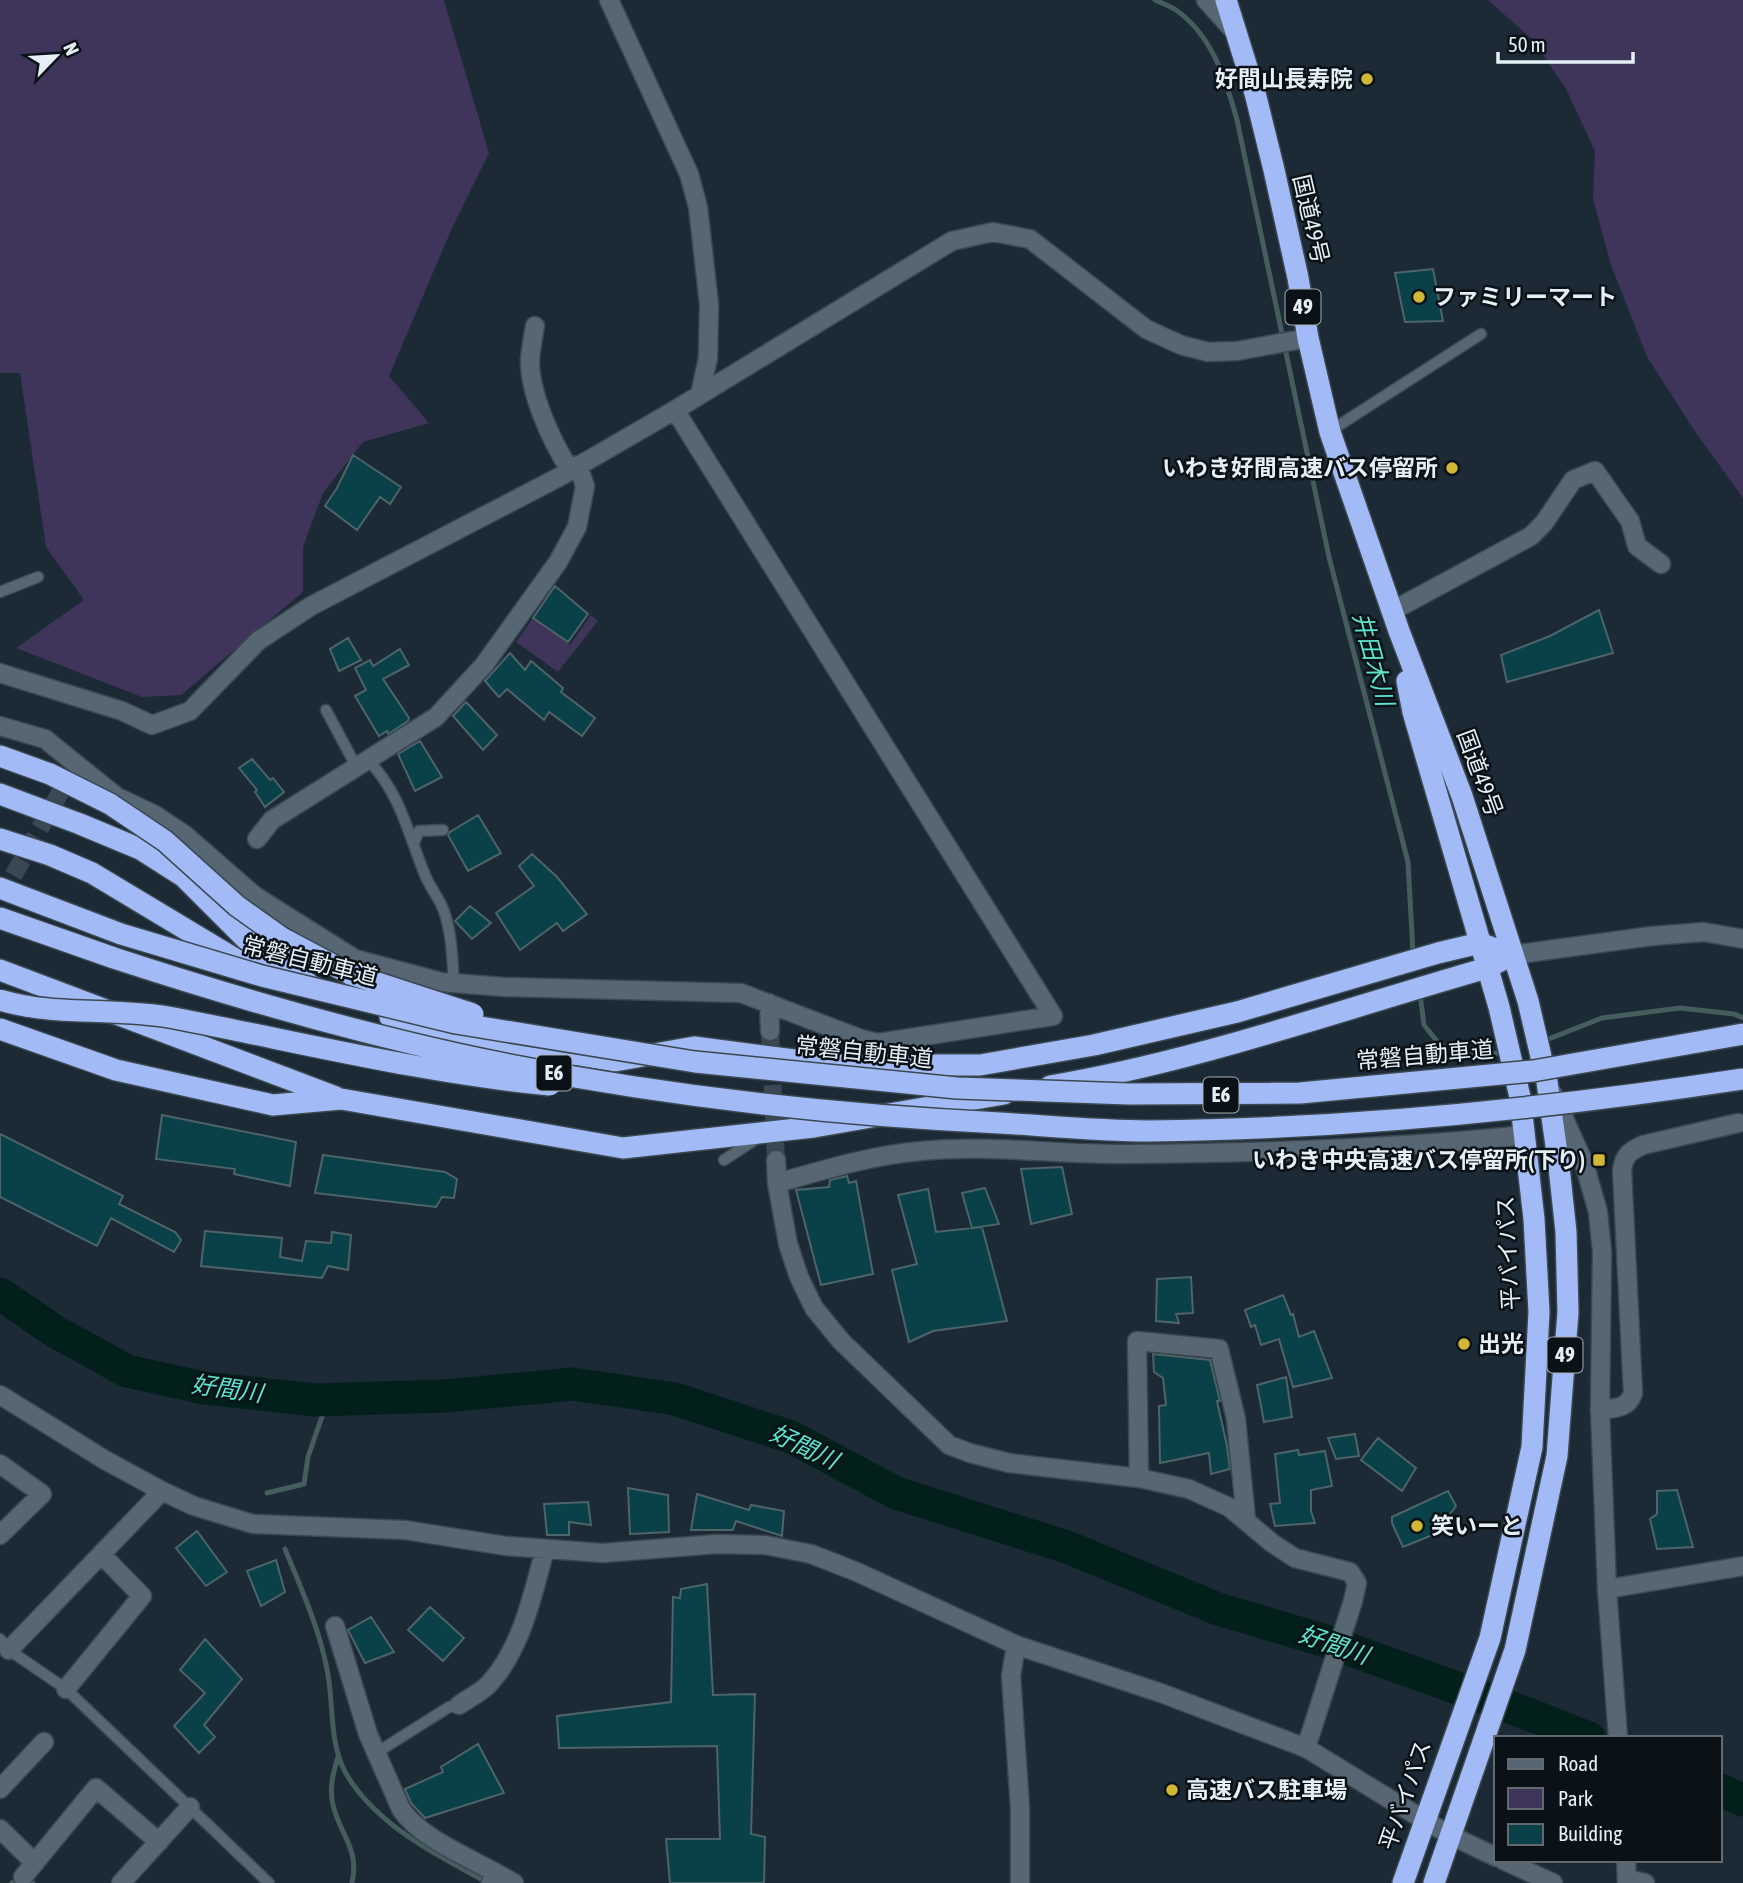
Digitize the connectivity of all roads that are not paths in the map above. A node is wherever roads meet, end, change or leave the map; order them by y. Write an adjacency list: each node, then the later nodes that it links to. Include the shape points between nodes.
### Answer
1 (609, 0): 8 (street, via 689,174 698,207 709,304 708,358)
2 (1206, 0): 4 (street)
3 (1226, 0): 4 (highway, 国道49号 / 49)
4 (1236, 33): 7 (highway, 国道49号 / 49, via 1255,93 1298,278)
5 (535, 326): 11 (street, via 530,360 533,386 556,449)
6 (1481, 334): 10 (lane)
7 (1301, 339): 8 (street, via 1237,351 1208,352 1181,345 1146,329 1030,239 993,232 952,241); 10 (highway, 国道49号 / 49)
8 (700, 394): 9 (street)
9 (675, 410): 11 (street); 37 (street, via 1053,1016 878,1043)
10 (1330, 432): 15 (highway, 国道49号 / 49)
11 (574, 468): 16 (street, via 311,606 258,641 190,711 152,725 122,711); 20 (street, via 585,486 577,527 516,622 436,717)
12 (1661, 564): 15 (street, via 1637,547 1630,521 1595,471 1573,480 1531,536)
13 (38, 577): 14 (lane)
14 (0, 592)
15 (1392, 611): 30 (highway, 国道49号 / 49, via 1413,712); 31 (highway, 国道49号 / 49, via 1462,796)
16 (0, 673)
17 (326, 710): 20 (lane)
18 (0, 726): 21 (street, via 45,739)
19 (0, 756): 21 (highway)
20 (363, 764): 25 (street, via 272,821); 26 (lane, via 383,776)
21 (66, 771): 34 (street, via 185,835 255,896 355,959); 41 (highway, bridge, via 165,841 237,906 282,938 349,974 454,1009)
22 (0, 793): 36 (highway, via 140,849 184,877 246,939)
23 (443, 830): 26 (lane, via 419,831)
24 (0, 839): 36 (highway, via 92,873 294,994)
25 (257, 839)
26 (414, 843): 34 (lane, via 442,906 452,944)
27 (0, 888): 41 (highway, 常磐自動車道 / E6, bridge, via 121,934 344,998 456,1023)
28 (0, 918): 45 (highway, E6, bridge, via 283,1011 457,1054)
29 (1743, 939): 31 (street, via 1704,932)
30 (1480, 943): 31 (highway); 32 (highway, 平バイパス / 49); 36 (highway, via 1237,1012 980,1066 834,1065 694,1046 615,1061 474,1038)
31 (1512, 955): 32 (highway); 43 (highway, 49)
32 (1487, 968): 47 (highway, via 1104,1077); 48 (highway, 平バイパス / 49, via 1520,1097)
33 (0, 970): 44 (highway)
34 (454, 983): 37 (street, via 729,992)
35 (0, 1000): 45 (highway, bridge, via 27,1008 170,1017 493,1079)
36 (335, 1003)
37 (769, 1003): 39 (street)
38 (0, 1029): 44 (highway, via 116,1070 273,1105)
39 (770, 1031)
40 (1743, 1034): 41 (highway, 常磐自動車道 / E6, bridge, via 1533,1071 1300,1093 1226,1095 957,1088 695,1062)
41 (598, 1046)
42 (1743, 1079): 45 (highway, E6, bridge, via 1460,1115 1145,1131 922,1120)
43 (1547, 1082): 53 (street, via 1571,1131 1598,1212 1602,1252); 76 (highway, 49, via 1566,1232 1568,1312 1557,1456 1515,1650)
44 (341, 1099): 47 (highway, via 622,1148)
45 (716, 1099)
46 (1738, 1123): 53 (street, via 1643,1145 1623,1158 1633,1393 1623,1406)
47 (765, 1133): 49 (lane)
48 (1525, 1135): 51 (street, via 1280,1152 923,1151 872,1158); 74 (highway, 平バイパス / 49, via 1539,1312 1532,1447 1490,1638)
49 (724, 1160)
50 (776, 1160): 51 (street)
51 (777, 1183): 55 (street, via 788,1244 814,1308 841,1341 949,1446 1009,1463)
52 (0, 1395): 56 (street)
53 (1600, 1410): 62 (street)
54 (0, 1464): 58 (street, via 42,1494)
55 (1139, 1478): 57 (street, via 1189,1489); 57 (street, via 1138,1341 1219,1349 1236,1419)
56 (162, 1491): 59 (street, via 253,1524 405,1530); 60 (street)
57 (1245, 1519): 70 (street, via 1295,1558 1350,1572 1357,1583)
58 (0, 1535)
59 (545, 1549): 65 (street, via 603,1553 741,1544 811,1554); 67 (street, via 533,1595 508,1657 489,1685)
60 (101, 1554): 64 (street); 66 (street, via 142,1596)
61 (1743, 1566): 62 (street)
62 (1607, 1589): 68 (street)
63 (335, 1626): 71 (street)
64 (5, 1644): 66 (lane)
65 (1016, 1645): 70 (street); 86 (street, via 1011,1676)
66 (66, 1689): 73 (lane)
67 (459, 1705): 71 (lane)
68 (1618, 1736)
69 (44, 1742): 72 (street)
70 (1306, 1748): 74 (street)
71 (376, 1753): 81 (street, via 408,1821)
72 (0, 1789)
73 (190, 1807): 77 (street); 84 (lane)
74 (1424, 1820): 76 (street); 87 (highway, 平バイパス / 49)
75 (0, 1829): 77 (street, via 29,1870 96,1788)
76 (1450, 1835): 78 (street); 88 (highway, 49)
77 (159, 1842): 83 (street)
78 (1494, 1856)
79 (1507, 1862): 89 (street)
80 (1626, 1862): 82 (street)
81 (494, 1878): 85 (street)
82 (1627, 1881): 90 (street)
83 (121, 1883)
84 (269, 1883)
85 (514, 1883)
86 (1020, 1883)
87 (1403, 1883)
88 (1434, 1883)
89 (1553, 1883)
90 (1645, 1883)

